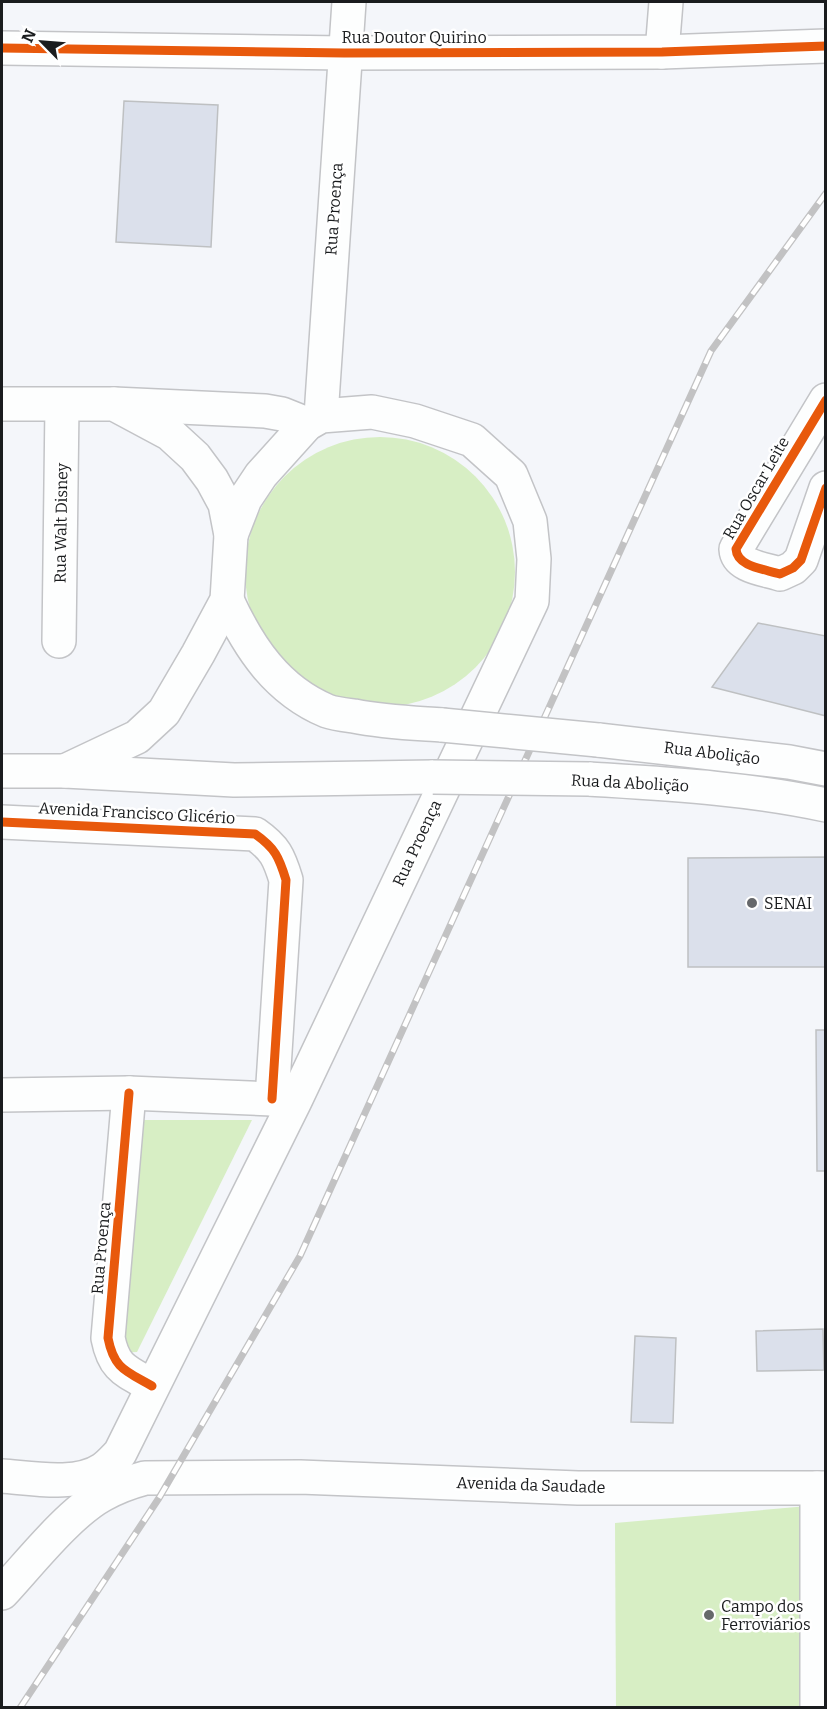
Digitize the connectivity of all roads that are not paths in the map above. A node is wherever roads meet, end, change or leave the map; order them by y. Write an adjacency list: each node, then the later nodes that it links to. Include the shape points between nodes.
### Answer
1 (349, 2): 6 (main road, Rua Proença)
2 (666, 2): 5 (main road)
3 (825, 46): 5 (main road, Rua Doutor Quirino)
4 (2, 48): 6 (main road, Rua Doutor Quirino)
5 (662, 52): 6 (main road, Rua Doutor Quirino)
6 (344, 53): 11 (main road, Rua Proença)
7 (825, 400): 12 (main road, Rua Oscar Leite, via 736,549 736,556 741,562 780,574 794,568 801,560)
8 (2, 404): 10 (main road)
9 (114, 404): 10 (main road); 11 (main road, via 265,411); 13 (main road, via 170,434 195,457 225,504)
10 (62, 405): 15 (main road, Rua Walt Disney)
11 (314, 420): 13 (main road, via 261,475 245,499); 24 (main road, Rua Proença, via 372,412 472,440 511,475 530,521 534,559 532,601)
12 (825, 488)
13 (231, 535): 14 (main road)
14 (227, 600): 16 (main road, Rua Abolição, bridge, via 241,630 273,675 301,698 329,712); 18 (main road, via 164,712 137,737)
15 (59, 641)
16 (825, 769)
17 (2, 771): 18 (main road)
18 (65, 771): 19 (main road, Rua da Abolição, bridge, via 234,780 589,779 681,784 785,796)
19 (825, 805)
20 (2, 822): 21 (main road, Avenida Francisco Glicério, via 255,834)
21 (269, 844): 24 (main road, Rua Proença, via 280,858 286,880)
22 (129, 1093): 23 (main road); 24 (main road); 25 (main road, Rua Proença, via 108,1338 114,1359 124,1370)
23 (2, 1095)
24 (284, 1100): 25 (main road, Rua Proença)
25 (152, 1386): 26 (main road, Rua Proença, via 120,1453 103,1469 83,1477 57,1480)
26 (2, 1476)
27 (821, 1488): 28 (main road, Avenida da Saudade, via 578,1488 300,1477 146,1478 101,1495 78,1513); 29 (main road)
28 (2, 1593)
29 (817, 1707)

